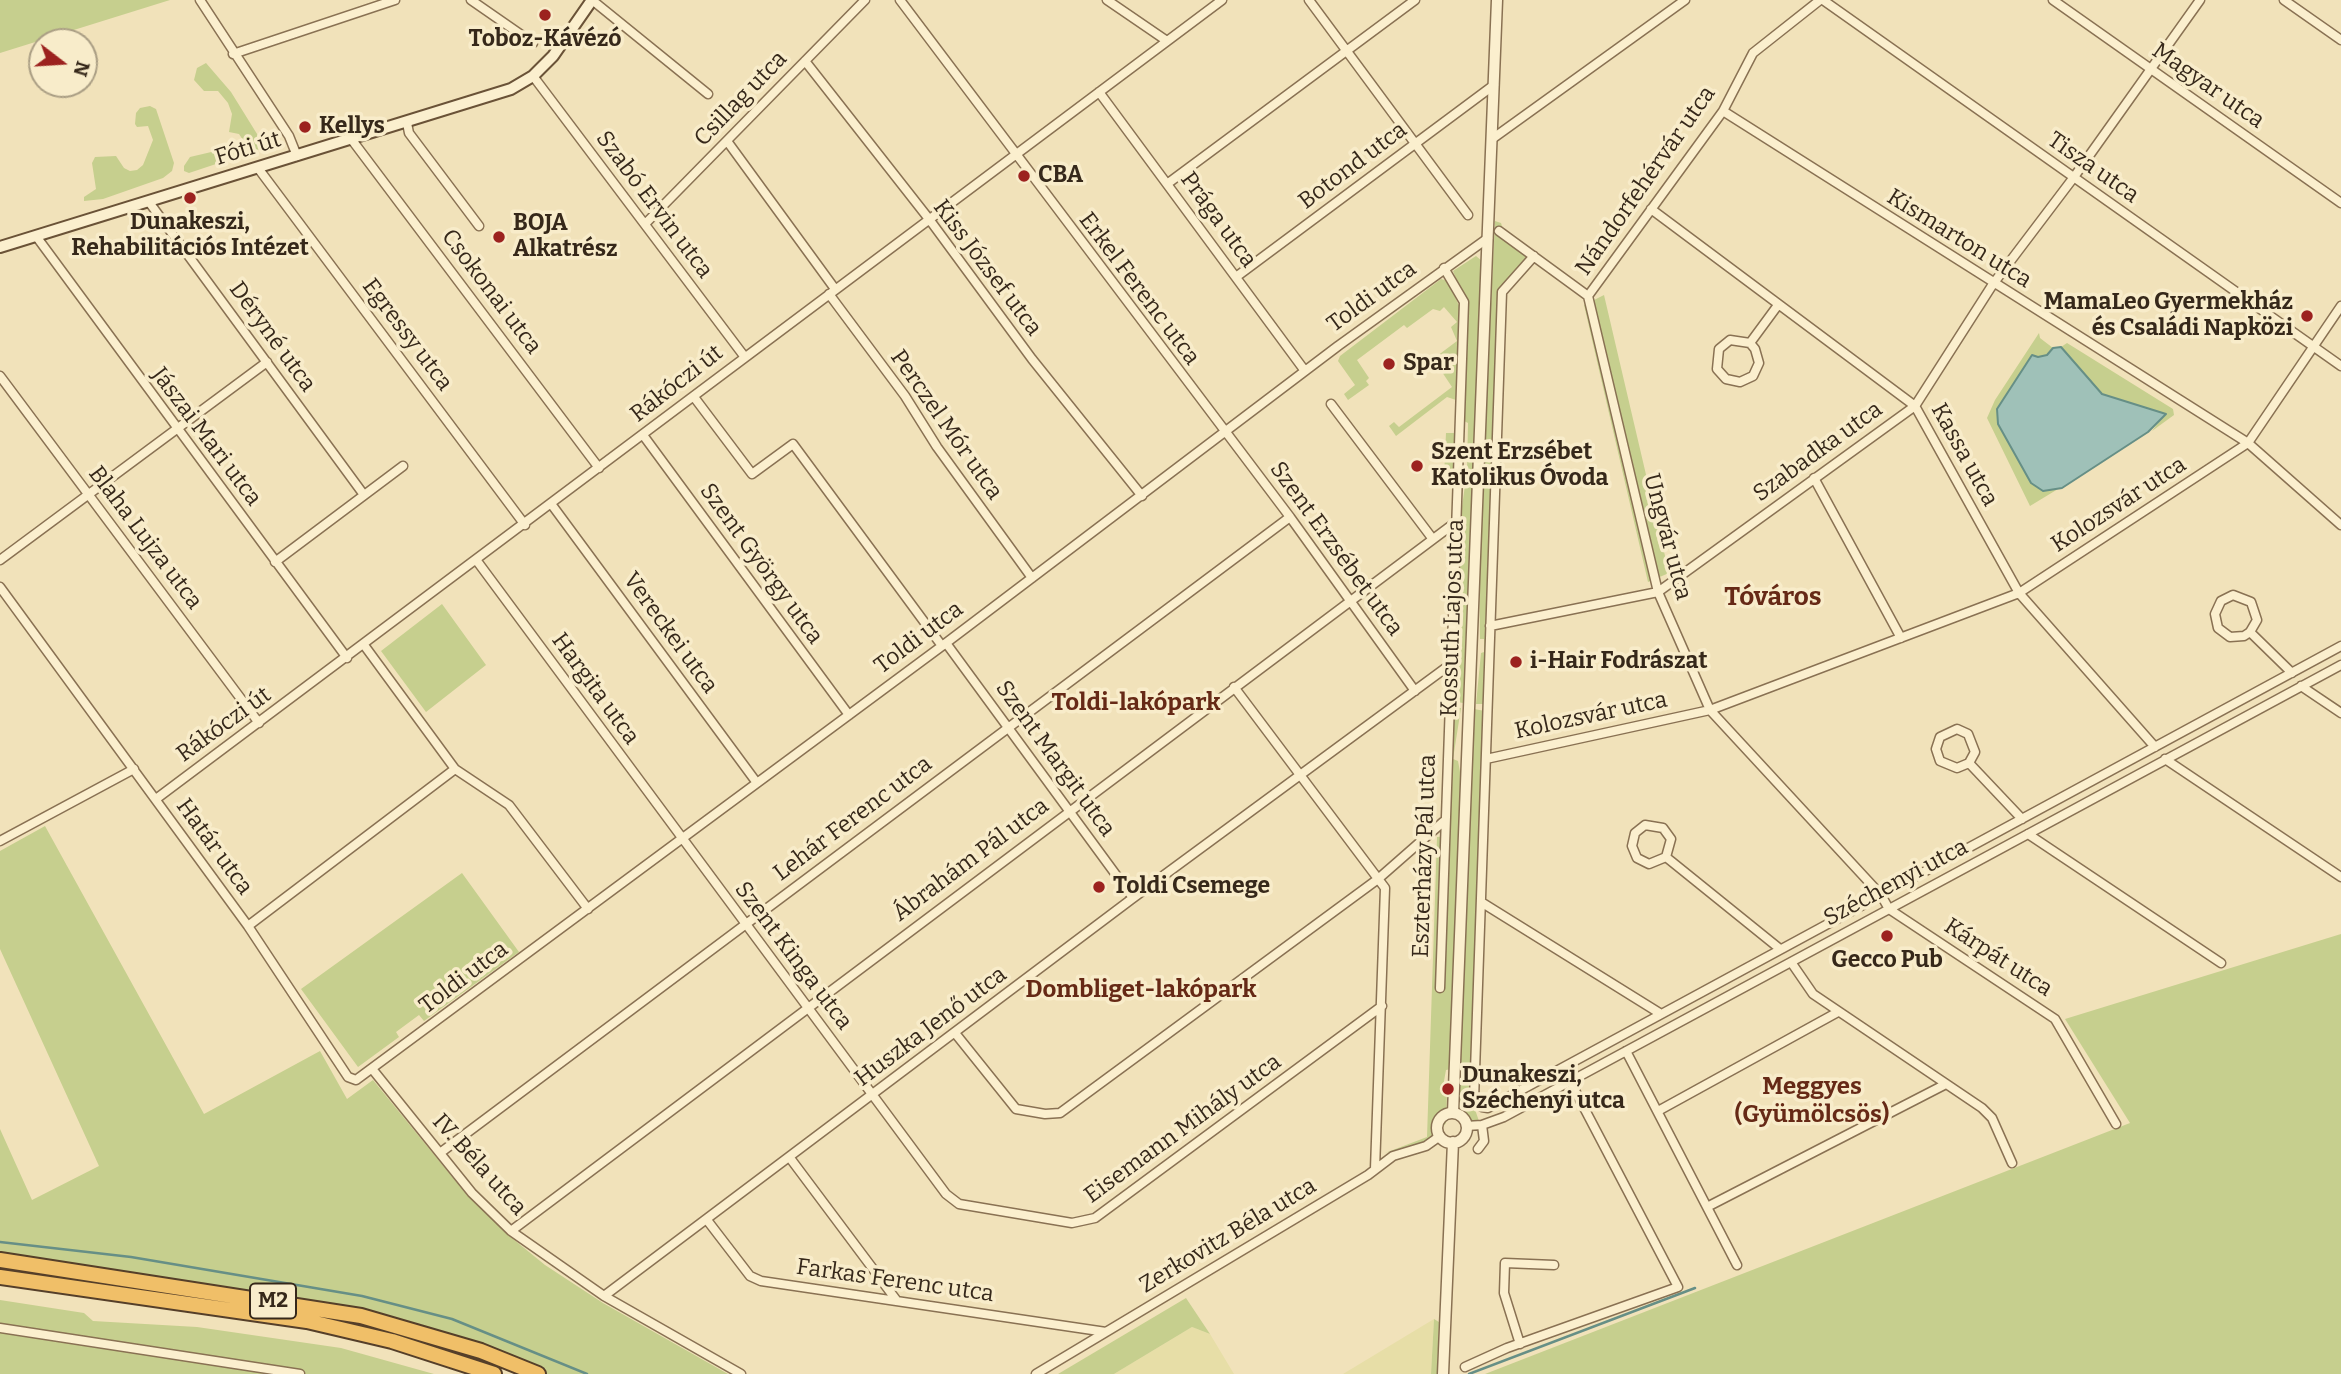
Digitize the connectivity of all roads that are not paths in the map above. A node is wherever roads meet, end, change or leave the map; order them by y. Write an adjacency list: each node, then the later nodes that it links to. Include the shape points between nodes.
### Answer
1 (200, 0): 21 (street)
2 (395, 0): 21 (street)
3 (471, 0): 19 (street)
4 (592, 0): 24 (main road, Fóti út, via 553,56); 27 (street)
5 (865, 0): 22 (street, Csillag utca)
6 (900, 0): 35 (street, Erkel Ferenc utca)
7 (1107, 0): 18 (street)
8 (1222, 0): 18 (street, Rákóczi út)
9 (1309, 0): 20 (street)
10 (1415, 0): 20 (street)
11 (1497, 0): 25 (street, Kossuth Lajos utca)
12 (1685, 0): 30 (street)
13 (1821, 0): 28 (street, Nándorfehérvár utca, via 1753,53); 37 (street, Tisza utca)
14 (2053, 0): 23 (street, Magyar utca)
15 (2200, 0): 23 (street, Szabadka utca)
16 (2284, 0): 17 (street)
17 (2341, 40)
18 (1167, 41): 26 (street, Rákóczi út)
19 (533, 43)
20 (1347, 51): 33 (street); 38 (street)
21 (233, 54): 34 (street, via 289,136)
22 (805, 61): 32 (street, Csillag utca); 43 (street, Kiss József utca)
23 (2151, 69): 37 (street, Szabadka utca); 40 (street, Magyar utca)
24 (533, 76): 29 (main road, Fóti út, via 511,89); 44 (street, Szabó Ervin utca)
25 (1494, 85): 30 (street, Kossuth Lajos utca); 33 (street, Botond utca)
26 (1099, 92): 35 (street, Rákóczi út); 38 (street, Prága utca)
27 (708, 94)
28 (1723, 111): 41 (street, Nándorfehérvár utca); 53 (street, Kismarton utca)
29 (407, 123): 31 (main road, Fóti út); 45 (street)
30 (1492, 139): 48 (street, Kossuth Lajos utca)
31 (352, 140): 34 (main road, Fóti út); 73 (street, Csokonai utca)
32 (727, 141): 44 (street, Csillag utca); 54 (street, Perczel Mór utca)
33 (1415, 144): 42 (street); 52 (street, Botond utca)
34 (297, 156): 36 (main road, Fóti út)
35 (1015, 156): 43 (street, Rákóczi út); 69 (street, Erkel Ferenc utca)
36 (258, 168): 39 (main road, Fóti út); 81 (street, Egressy utca)
37 (2074, 177): 53 (street, Szabadka utca); 59 (street, Tisza utca)
38 (1167, 184): 52 (street, Prága utca)
39 (149, 202): 47 (main road, Fóti út); 61 (street, Déryné utca)
40 (2341, 203)
41 (1651, 209): 55 (street, Nándorfehérvár utca); 56 (street, Kassa utca)
42 (1468, 215)
43 (929, 219): 54 (street, Rákóczi út); 77 (street, Kiss József utca, via 1032,359)
44 (645, 224): 60 (street, Szabó Ervin utca)
45 (479, 226)
46 (1499, 231): 50 (street)
47 (36, 236): 49 (main road, Fóti út); 68 (street, Jászai Mari utca)
48 (1488, 238): 51 (street, Toldi utca); 151 (street, Kossuth Lajos utca)
49 (0, 247)
50 (1534, 256): 55 (street); 92 (street, Kossuth Lajos utca, via 1502,292)
51 (1444, 268): 63 (street, Toldi utca); 80 (street, Eszterházy Pál utca, via 1464,302)
52 (1236, 277): 63 (street, Prága utca)
53 (1993, 284): 67 (street, Szabadka utca); 71 (street, Kismarton utca)
54 (832, 291): 60 (street, Rákóczi út); 87 (street, Perczel Mór utca)
55 (1588, 296): 89 (street, Ungvár utca)
56 (1778, 305): 58 (street); 67 (street, Kassa utca)
57 (2341, 306): 59 (street, Kolozsvár utca)
58 (1750, 343): 58 (street, via 1730,340 1720,349 1717,369 1726,379 1747,380 1757,370 1758,355)
59 (2314, 348): 62 (street, Tisza utca); 71 (street, Kolozsvár utca)
60 (744, 356): 65 (street, Rákóczi út)
61 (267, 362): 68 (street); 76 (street, Déryné utca)
62 (2341, 366)
63 (1305, 371): 69 (street, Toldi utca)
64 (0, 376): 75 (street, Blaha Lujza utca)
65 (694, 397): 70 (street, Rákóczi út); 95 (street, Szent Margit utca, via 752,474 793,444)
66 (1331, 404): 83 (street)
67 (1914, 406): 74 (street, Szabadka utca); 90 (street, Kassa utca)
68 (176, 430): 75 (street); 86 (street, Jászai Mari utca)
69 (1223, 433): 77 (street, Toldi utca); 79 (street, Szent Erzsébet utca)
70 (643, 435): 73 (street, Rákóczi út); 107 (street, Szent György utca)
71 (2248, 443): 82 (street, Kismarton utca); 90 (street, Kolozsvár utca)
72 (403, 466): 76 (street)
73 (599, 468): 78 (street, Rákóczi út)
74 (1814, 478): 89 (street, Szabadka utca); 94 (street)
75 (88, 495): 84 (street); 108 (street, Blaha Lujza utca)
76 (364, 495): 86 (street)
77 (1142, 496): 87 (street, Toldi utca)
78 (552, 505): 81 (street, Rákóczi út); 117 (street, Vereckei utca)
79 (1290, 517): 91 (street, Szent Erzsébet utca); 109 (street, Lehár Ferenc utca)
80 (1456, 522): 83 (street, Ábrahám Pál utca); 99 (street, Eszterházy Pál utca)
81 (525, 525): 85 (street, Rákóczi út)
82 (2341, 525)
83 (1432, 538): 91 (street, Ábrahám Pál utca)
84 (0, 560)
85 (477, 561): 96 (street, Rákóczi út); 123 (street, Hargita utca)
86 (275, 562): 98 (street, Jászai Mari utca)
87 (1032, 579): 95 (street, Toldi utca)
88 (0, 587): 114 (street, Határ utca)
89 (1658, 592): 92 (street, Szabadka utca); 105 (street, Ungvár utca)
90 (2019, 593): 94 (street, Kolozsvár utca); 110 (street, Kassa utca)
91 (1350, 600): 103 (street, Ábrahám Pál utca); 104 (street, Szent Erzsébet utca)
92 (1490, 626): 111 (street, Kossuth Lajos utca)
93 (2250, 632): 93 (street, via 2256,620 2251,601 2233,595 2221,601 2215,621 2223,633 2237,637); 101 (street)
94 (1901, 638): 105 (street, Kolozsvár utca)
95 (944, 644): 107 (street, Toldi utca); 109 (street, Szent Margit utca)
96 (364, 645): 98 (street, Rákóczi út); 115 (street)
97 (2341, 646): 101 (street, Széchenyi utca)
98 (347, 658): 108 (street, Rákóczi út)
99 (1451, 664): 104 (street, Huszka Jenő utca); 121 (street, Eszterházy Pál utca)
100 (2341, 665): 102 (street, Széchenyi utca)
101 (2292, 673): 110 (street, Széchenyi utca)
102 (2301, 686): 106 (street); 112 (street, Széchenyi utca)
103 (1234, 687): 116 (street); 119 (street, Ábrahám Pál utca)
104 (1415, 691): 116 (street, Huszka Jenő utca)
105 (1710, 710): 111 (street, Kolozsvár utca); 128 (street, Ungvár utca)
106 (2341, 713)
107 (849, 715): 117 (street, Toldi utca)
108 (259, 723): 118 (street, Rákóczi út)
109 (1007, 727): 119 (street, Szent Margit utca); 133 (street, Lehár Ferenc utca)
110 (2155, 747): 120 (street, Széchenyi utca)
111 (1486, 759): 130 (street, Kossuth Lajos utca)
112 (2165, 759): 122 (street, Széchenyi utca); 126 (street)
113 (1969, 763): 113 (street, via 1975,745 1969,734 1951,730 1940,737 1937,755 1945,765 1957,768); 120 (street)
114 (134, 769): 118 (street, Határ utca); 124 (street)
115 (455, 769): 131 (street, via 509,805); 134 (street)
116 (1301, 775): 127 (street); 129 (street, Huszka Jenő utca)
117 (757, 783): 123 (street, Toldi utca)
118 (156, 799): 134 (street, Határ utca)
119 (1069, 811): 129 (street, Szent Margit utca); 140 (street, Ábrahám Pál utca)
120 (2022, 819): 128 (street, Széchenyi utca)
121 (1443, 822): 127 (street); 138 (street, Eszterházy Pál utca)
122 (2028, 834): 132 (street, Széchenyi utca); 137 (street)
123 (682, 840): 131 (street, Toldi utca); 133 (street, Szent Kinga utca)
124 (0, 841)
125 (1667, 857): 125 (street, via 1671,839 1663,828 1645,825 1635,833 1632,846 1637,858 1649,864); 135 (street)
126 (2341, 877)
127 (1378, 879): 139 (street, via 1385,888); 143 (street, via 1060,1112 1016,1109)
128 (1881, 895): 132 (street, Ungvár utca); 135 (street, Széchenyi utca)
129 (1133, 898): 143 (street, Huszka Jenő utca)
130 (1481, 902): 142 (street); 149 (street, Kossuth Lajos utca, via 1474,1100)
131 (588, 909): 145 (street, Toldi utca)
132 (1888, 909): 136 (street, Széchenyi utca); 153 (street, Kárpát utca, via 2055,1019)
133 (747, 924): 140 (street, Szent Kinga utca); 158 (street, Lehár Ferenc utca)
134 (248, 926): 145 (street, Határ utca, via 348,1077 356,1080)
135 (1780, 949): 142 (street, Széchenyi utca)
136 (1791, 962): 141 (street, via 1813,993); 144 (street, Széchenyi utca)
137 (2221, 963)
138 (1440, 988)
139 (1382, 1006): 148 (street, Eisemann Mihály utca, via 1086,1222 971,1208 953,1200); 161 (street)
140 (808, 1007): 148 (street, Szent Kinga utca); 164 (street, Ábrahám Pál utca)
141 (1838, 1012): 147 (street); 150 (street)
142 (1661, 1014): 149 (street, Széchenyi utca, via 1488,1108)
143 (955, 1033): 148 (street, Huszka Jenő utca)
144 (1626, 1051): 146 (street, Széchenyi utca); 150 (street)
145 (373, 1070): 158 (street, IV. Béla utca)
146 (1570, 1081): 152 (street, Széchenyi utca); 173 (street, via 1678,1287)
147 (1946, 1084): 160 (street, via 1992,1118); 162 (street)
148 (873, 1096): 159 (street, Huszka Jenő utca)
149 (1482, 1107)
150 (1658, 1111): 162 (street)
151 (1453, 1112): 154 (street); 155 (street, via 1438,1123)
152 (1482, 1125): 154 (street, Széchenyi utca); 157 (street, via 1485,1142)
153 (2116, 1125)
154 (1466, 1126): 156 (street, via 1462,1139)
155 (1440, 1136): 156 (street); 161 (street, Zerkovitz Béla utca)
156 (1453, 1142): 180 (street)
157 (1478, 1149)
158 (440, 1153): 164 (street, IV. Béla utca)
159 (790, 1158): 163 (street, Huszka Jenő utca); 170 (street)
160 (2012, 1163)
161 (1375, 1169): 172 (street, Zerkovitz Béla utca)
162 (1707, 1207): 167 (street)
163 (707, 1220): 169 (street, Huszka Jenő utca); 170 (street, Farkas Ferenc utca, via 750,1276 761,1281)
164 (511, 1231): 169 (street, IV. Béla utca)
165 (0, 1260): 177 (highway, M2, via 361,1316 457,1343)
166 (1554, 1265): 173 (street, via 1505,1263 1504,1293)
167 (1737, 1265)
168 (0, 1277): 176 (highway, M2, via 307,1321 392,1341)
169 (604, 1296): 178 (street)
170 (897, 1301): 172 (street, Farkas Ferenc utca)
171 (0, 1328): 175 (street)
172 (1106, 1332): 179 (street, Zerkovitz Béla utca)
173 (1520, 1344): 174 (street)
174 (1465, 1367)
175 (300, 1374)
176 (494, 1374)
177 (538, 1374)
178 (741, 1374)
179 (1036, 1374)
180 (1443, 1374)

